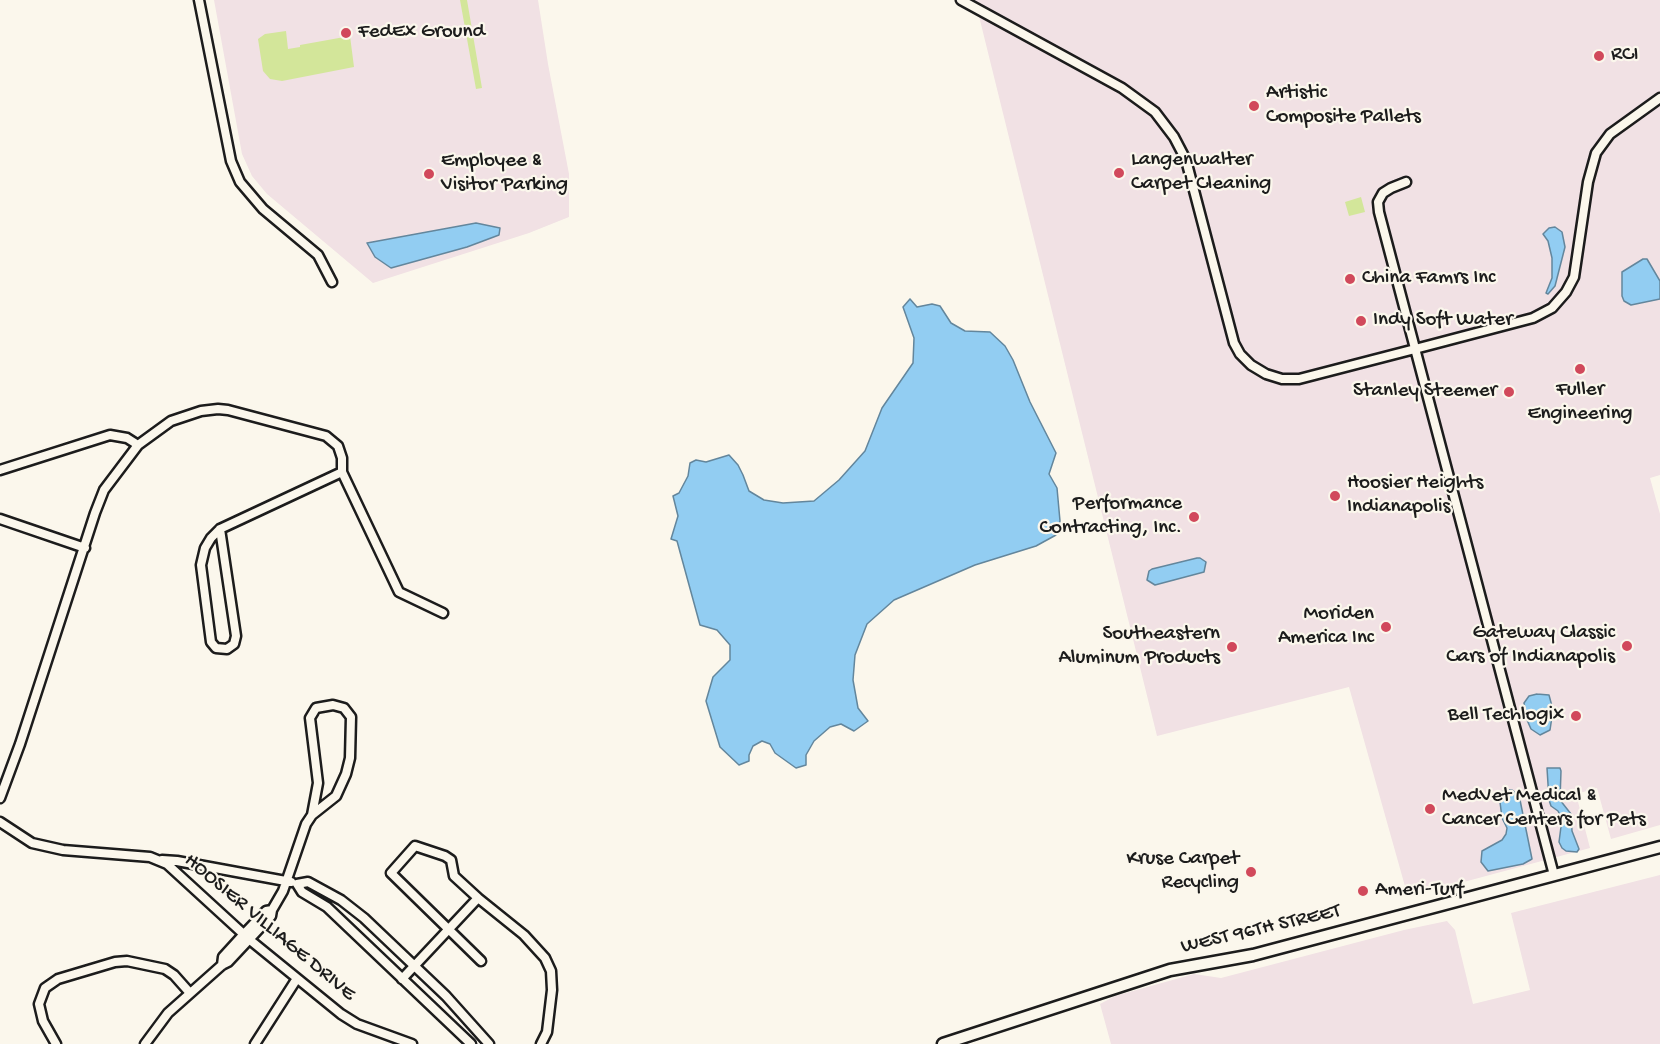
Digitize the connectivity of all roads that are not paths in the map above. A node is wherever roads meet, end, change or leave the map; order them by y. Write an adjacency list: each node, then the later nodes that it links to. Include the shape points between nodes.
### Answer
1 (199, 0): 5 (street, via 231,161 240,182 263,209 318,255)
2 (961, 0): 6 (street, via 1122,88 1155,112 1185,160 1232,338 1240,354 1256,369 1282,379 1299,379)
3 (1660, 98): 6 (street, via 1610,134 1596,153 1574,277 1557,303 1533,318)
4 (1406, 182): 6 (street, via 1387,190 1378,207)
5 (332, 282)
6 (1415, 349): 19 (street)
7 (138, 445): 8 (street, via 110,435); 9 (street, via 180,418 210,409 228,410 326,436 338,446); 12 (street, via 105,490)
8 (0, 470)
9 (342, 472): 11 (street); 13 (street, via 399,591)
10 (0, 519): 12 (street)
11 (220, 529): 11 (street, via 205,548 201,565 211,642 216,648 226,649 234,644 236,636)
12 (85, 548): 14 (street)
13 (443, 614)
14 (0, 798)
15 (312, 815): 15 (street, via 336,796 349,765 351,717 344,708 333,705 316,708 310,718 318,783); 20 (street)
16 (0, 822): 18 (street, HOOSIER VILLIAGE DRIVE, via 32,843)
17 (1660, 847): 19 (street, WEST 96TH STREET)
18 (158, 860): 20 (street); 24 (street, HOOSIER VILLIAGE DRIVE)
19 (1554, 875): 37 (street, WEST 96TH STREET, via 1264,952 1170,970)
20 (286, 880): 21 (street); 24 (street, via 271,916)
21 (297, 884): 26 (street, via 308,882 341,900); 27 (street, via 302,892 327,907)
22 (478, 898): 23 (street); 23 (street, via 454,876 451,860 416,846 391,873); 36 (street, via 524,935 551,971 547,1032)
23 (448, 930): 25 (street); 26 (street)
24 (247, 937): 28 (street, HOOSIER VILLIAGE DRIVE); 29 (street, via 228,962)
25 (481, 961)
26 (413, 966): 27 (street); 35 (street)
27 (402, 979): 34 (street)
28 (296, 980): 32 (street); 33 (street, HOOSIER VILLIAGE DRIVE, via 357,1024)
29 (190, 993): 30 (street, via 165,969 127,961 58,979 45,988 39,1004); 31 (street, via 163,1019)
30 (56, 1044)
31 (145, 1044)
32 (255, 1044)
33 (412, 1044)
34 (471, 1044)
35 (489, 1044)
36 (541, 1044)
37 (943, 1044)

